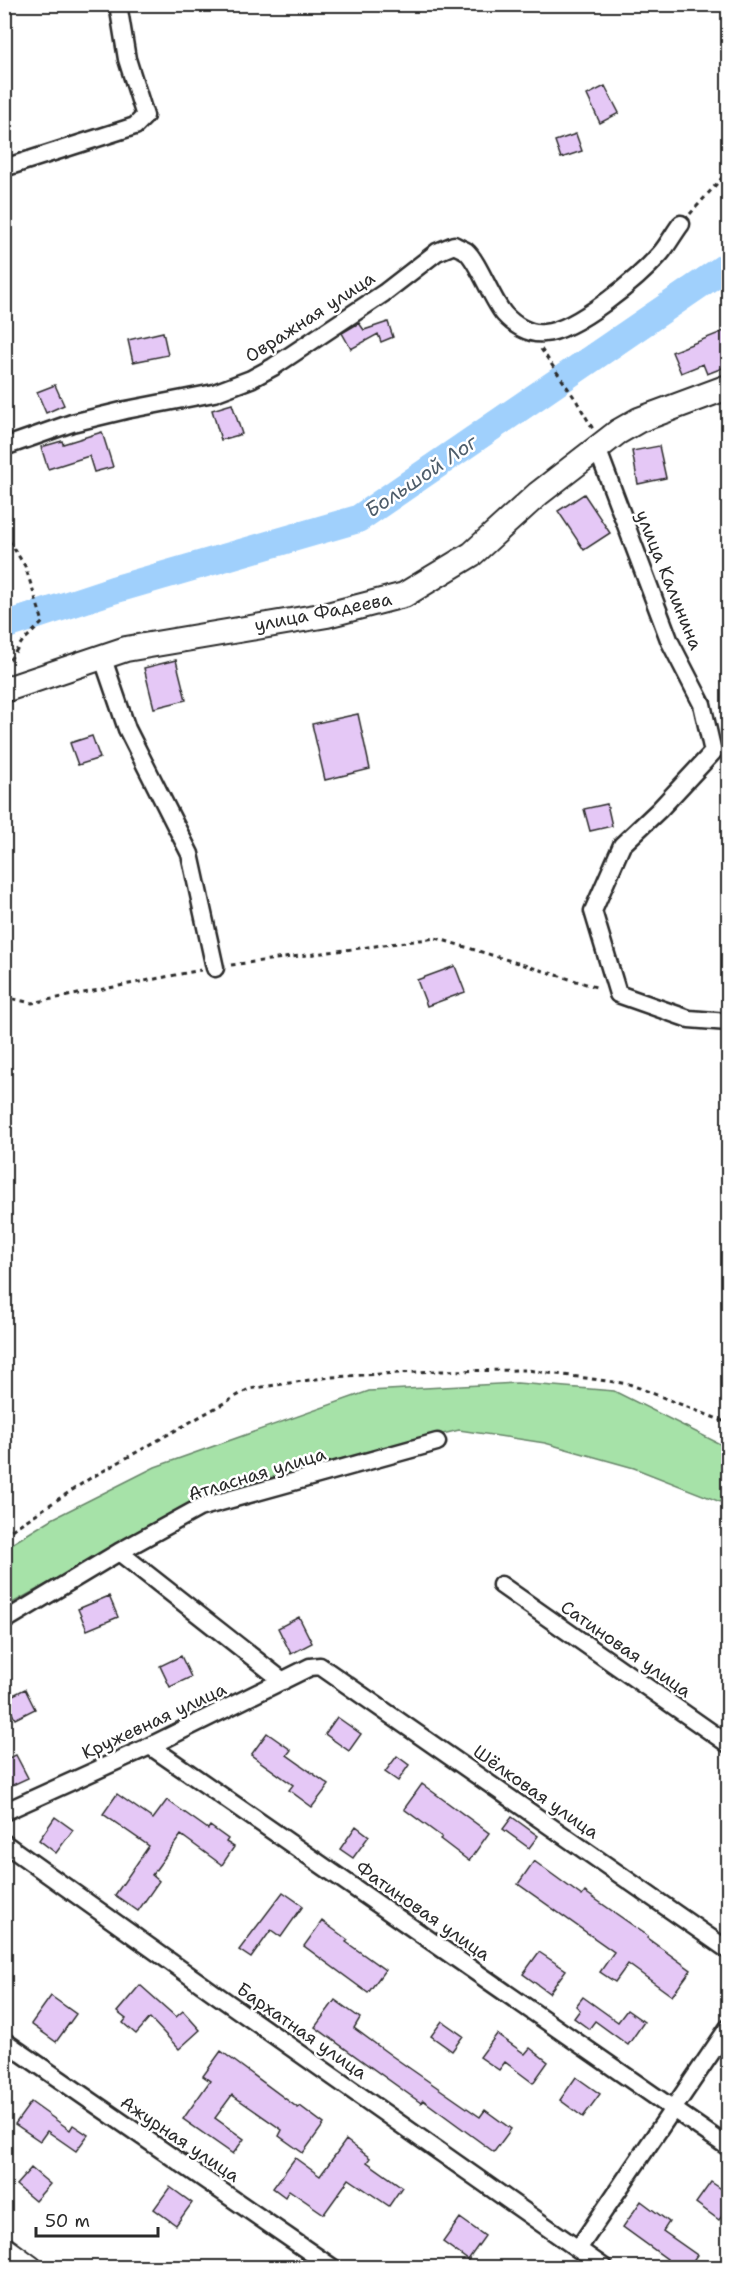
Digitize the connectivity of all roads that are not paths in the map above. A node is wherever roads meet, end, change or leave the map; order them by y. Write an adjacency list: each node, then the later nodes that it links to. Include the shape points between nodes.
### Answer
1 (118, 4): 2 (street, via 127,59 146,116 135,126)
2 (4, 168)
3 (681, 224): 6 (street, Овражная улица, via 661,254 594,311 565,327 544,333 527,331 514,323 503,312 467,252 454,245 437,252 384,293 250,379 214,393 72,423)
4 (729, 387): 5 (street, улица Фадеева, via 639,420)
5 (599, 446): 7 (street, улица Фадеева, via 472,554 404,595 327,615); 10 (street, улица Калинина, via 670,642 702,704 713,752 622,845 593,911 618,994 689,1019)
6 (4, 447)
7 (102, 656): 8 (street, улица Фадеева); 9 (street, via 127,729 190,854)
8 (4, 690)
9 (215, 968)
10 (729, 1022)
11 (437, 1442): 12 (street, Атласная улица, via 199,1508)
12 (119, 1552): 14 (street, Атласная улица); 16 (street)
13 (501, 1585): 17 (street, Сатиновая улица)
14 (4, 1621)
15 (320, 1666): 16 (street, Кружевная улица); 21 (street, Шёлковая улица)
16 (283, 1681): 18 (street, Кружевная улица)
17 (729, 1744)
18 (150, 1746): 19 (street, Кружевная улица); 24 (street, Фатиновая улица)
19 (4, 1812)
20 (4, 1843): 26 (street, Бархатная улица)
21 (729, 1950)
22 (729, 2028): 24 (street)
23 (4, 2041): 29 (street, Ажурная улица)
24 (674, 2109): 25 (street, Фатиновая улица); 26 (street)
25 (729, 2147)
26 (578, 2249): 30 (street, Бархатная улица)
27 (4, 2250): 28 (street)
28 (30, 2268)
29 (333, 2268)
30 (605, 2268)

